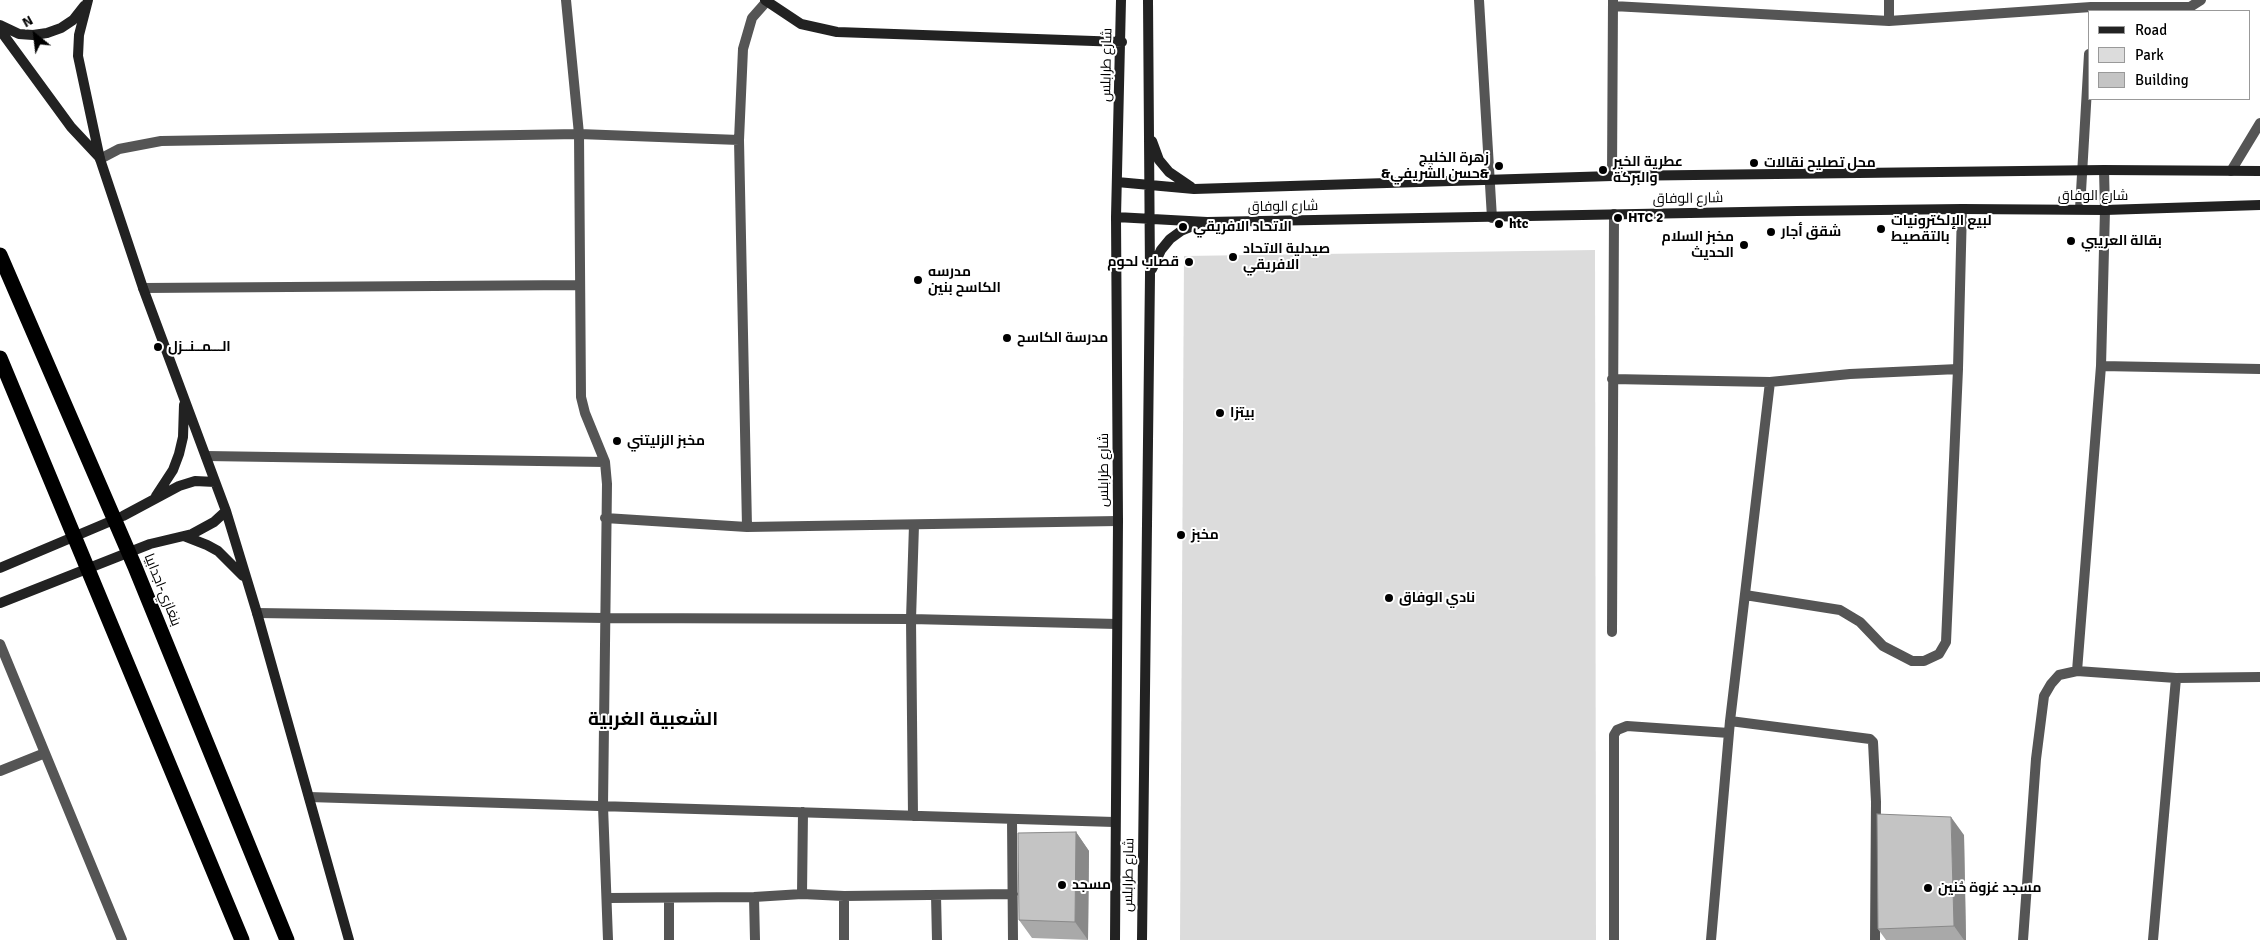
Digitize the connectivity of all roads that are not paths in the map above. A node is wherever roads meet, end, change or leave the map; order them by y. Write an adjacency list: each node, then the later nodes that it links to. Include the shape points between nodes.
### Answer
1 (87, 0): 12 (street, via 73,20 48,33 19,34); 20 (street, via 78,56)
2 (566, 0): 18 (street)
3 (1121, 0): 14 (street, شارع طرابلس)
4 (1148, 0): 17 (street, شارع طرابلس)
5 (1479, 0): 26 (street)
6 (1889, 0): 11 (street)
7 (2201, 0): 10 (street, via 2190,7)
8 (766, 1): 14 (street, via 801,24 837,32); 19 (street, via 752,18 743,50)
9 (1613, 3): 11 (street); 25 (street)
10 (2092, 6): 11 (street)
11 (1889, 21)
12 (0, 25)
13 (0, 30): 20 (street, via 71,127)
14 (1122, 42): 27 (street, شارع طرابلس)
15 (2088, 71): 21 (street)
16 (2260, 123): 23 (street)
17 (1150, 131): 28 (street, شارع طرابلس); 29 (street, via 1153,146 1164,166 1180,182)
18 (579, 134): 19 (street); 20 (street, via 161,141 120,149); 41 (street)
19 (739, 140): 58 (street)
20 (100, 159): 42 (street)
21 (2082, 170): 22 (street, شارع الوفاق); 25 (street, شارع الوفاق); 32 (street)
22 (2104, 170): 23 (street, شارع الوفاق); 33 (street)
23 (2231, 171): 24 (street, شارع الوفاق)
24 (2260, 171)
25 (1612, 176): 26 (street, شارع الوفاق)
26 (1488, 179): 29 (street, شارع الوفاق); 36 (street)
27 (1117, 182): 28 (street, شارع الوفاق); 35 (street, شارع طرابلس)
28 (1148, 185): 29 (street, شارع الوفاق); 37 (street, شارع طرابلس)
29 (1194, 189)
30 (2260, 205): 33 (street, شارع الوفاق)
31 (1962, 209): 32 (street, شارع الوفاق); 34 (street, شارع الوفاق); 45 (street)
32 (2080, 209): 33 (street, شارع الوفاق)
33 (2105, 210): 44 (street)
34 (1614, 214): 36 (street, شارع الوفاق); 47 (street)
35 (1116, 218): 37 (street, شارع الوفاق); 56 (street, شارع طرابلس)
36 (1492, 218): 38 (street, شارع الوفاق)
37 (1149, 219): 38 (street, شارع الوفاق); 40 (street, شارع طرابلس)
38 (1207, 222): 40 (street, via 1181,231 1170,240 1161,250)
39 (0, 255): 92 (highway, بنغازي-اجدابيا, via 135,567)
40 (1150, 275): 101 (street, شارع طرابلس)
41 (580, 285): 42 (street); 51 (street, via 581,397)
42 (143, 288): 49 (street)
43 (0, 358): 91 (highway)
44 (2101, 366): 46 (street); 70 (street)
45 (1958, 369): 48 (street); 62 (street, via 1946,642 1938,654 1924,661 1912,661 1883,646 1860,622 1840,610)
46 (2260, 369)
47 (1612, 379): 48 (street); 68 (street)
48 (1770, 382): 62 (street)
49 (180, 384): 50 (street); 53 (street, via 184,402 183,437 173,470)
50 (206, 456): 51 (street); 52 (street)
51 (605, 462): 55 (street)
52 (215, 482): 53 (street, via 186,483); 54 (street)
53 (153, 500): 60 (street)
54 (226, 511): 59 (street, via 203,528); 61 (street)
55 (605, 518): 58 (street); 65 (street)
56 (1118, 521): 57 (street); 67 (street, شارع طرابلس)
57 (914, 525): 58 (street); 66 (street)
58 (747, 527)
59 (183, 536): 61 (street, via 218,551); 63 (street, via 150,544)
60 (0, 568)
61 (246, 578): 64 (street)
62 (1745, 595): 73 (street)
63 (0, 603)
64 (257, 613): 65 (street); 77 (street)
65 (605, 618): 66 (street); 78 (street)
66 (911, 619): 67 (street); 80 (street)
67 (1117, 624): 82 (street, شارع طرابلس)
68 (1612, 632)
69 (0, 644): 75 (street)
70 (2077, 671): 72 (street); 105 (street, via 2059,675 2044,696 2036,759)
71 (2260, 677): 72 (street)
72 (2176, 678): 106 (street)
73 (1730, 721): 74 (street); 104 (street, via 1870,739 1872,742 1876,802)
74 (1729, 733): 102 (street, via 1627,726 1614,735); 103 (street)
75 (45, 753): 76 (street); 90 (street)
76 (0, 771)
77 (309, 797): 78 (street); 93 (street)
78 (603, 806): 79 (street); 88 (street)
79 (803, 812): 80 (street); 83 (street)
80 (913, 816): 81 (street)
81 (1012, 819): 82 (street); 85 (street)
82 (1114, 822): 100 (street, شارع طرابلس)
83 (802, 894): 86 (street); 87 (street)
84 (936, 894): 85 (street); 86 (street); 98 (street)
85 (1014, 894): 99 (street)
86 (844, 896): 97 (street)
87 (754, 897): 89 (street); 96 (street)
88 (608, 898): 89 (street); 94 (street)
89 (669, 898): 95 (street)
90 (122, 940)
91 (242, 940)
92 (287, 940)
93 (349, 940)
94 (608, 940)
95 (669, 940)
96 (755, 940)
97 (844, 940)
98 (937, 940)
99 (1013, 940)
100 (1115, 940)
101 (1142, 940)
102 (1614, 940)
103 (1711, 940)
104 (1876, 940)
105 (2023, 940)
106 (2153, 940)

